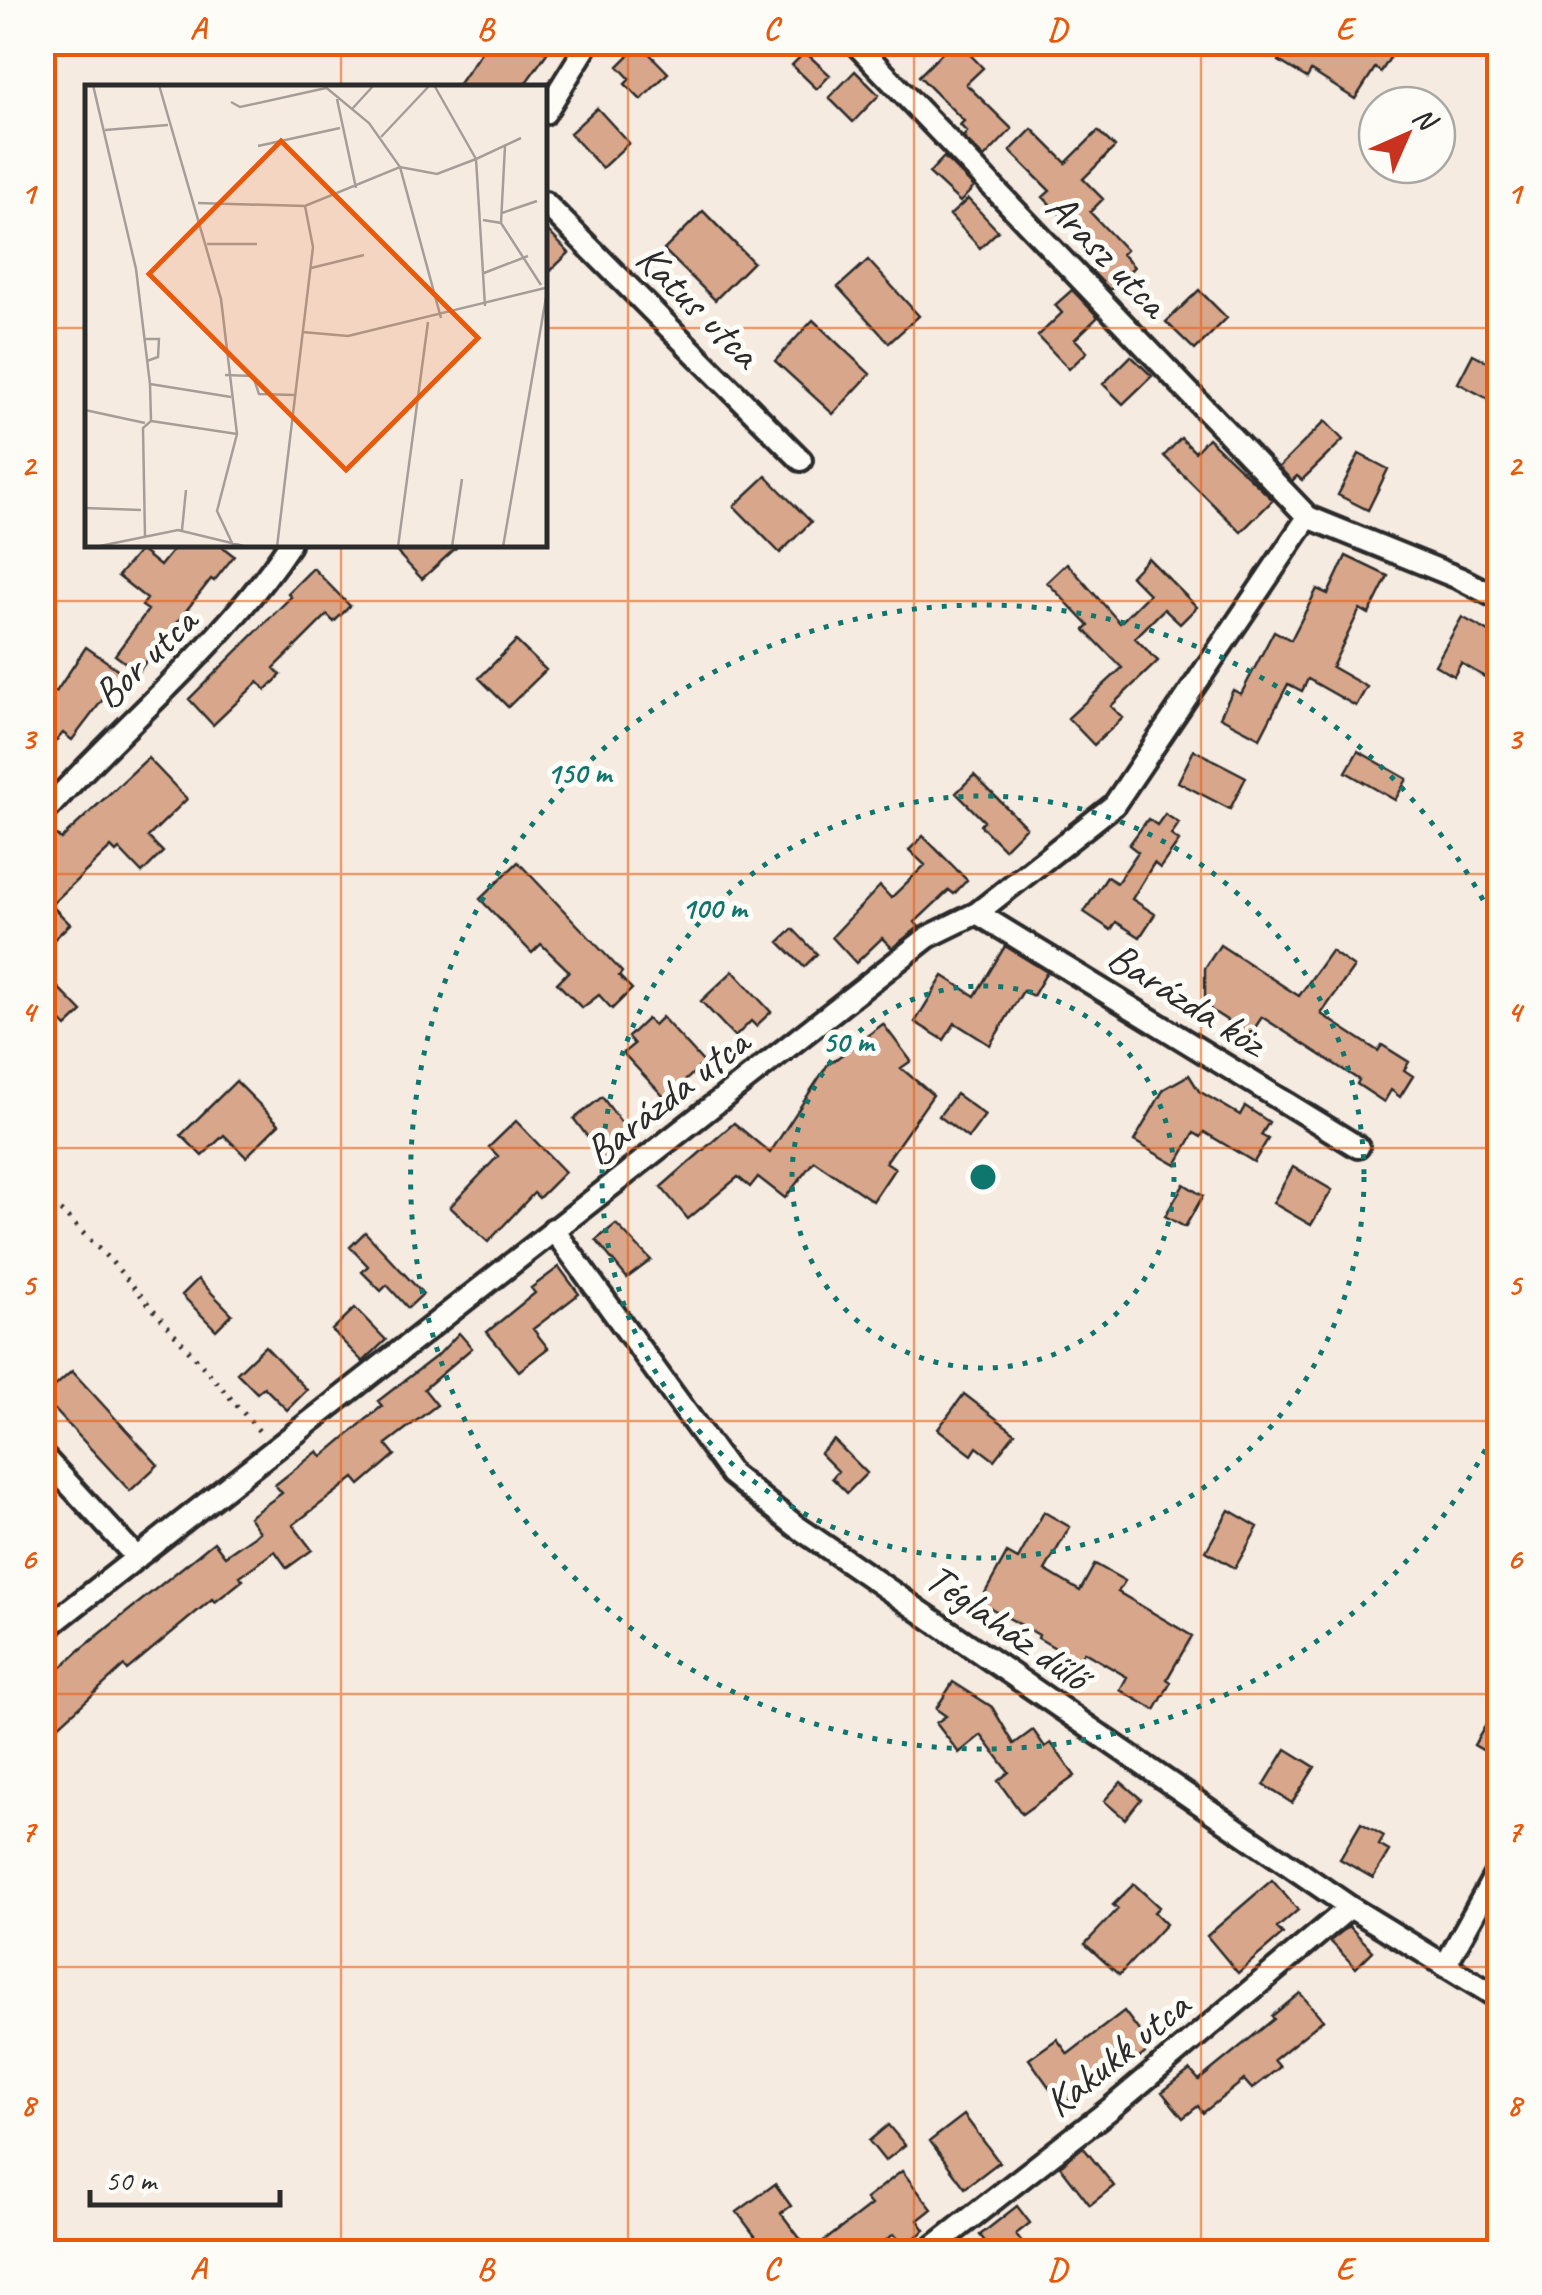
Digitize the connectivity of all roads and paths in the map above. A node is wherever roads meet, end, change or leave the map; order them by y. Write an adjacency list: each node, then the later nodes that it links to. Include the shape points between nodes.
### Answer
1 (589, 42): 3 (street)
2 (854, 42): 6 (street, Arasz utca)
3 (548, 108)
4 (548, 206): 5 (street, Katus utca)
5 (801, 460)
6 (1308, 517): 8 (street); 10 (street, Barázda utca, via 1114,805)
7 (287, 548): 9 (street, Bor utca, via 231,624)
8 (1500, 599)
9 (42, 815)
10 (977, 913): 11 (street, Barázda köz); 13 (street, Barázda utca, via 928,937)
11 (1358, 1147)
12 (42, 1200): 14 (path, via 111,1261)
13 (552, 1230): 14 (street, Barázda utca); 19 (street, Téglaház dűlő, via 732,1474 796,1526)
14 (275, 1449): 16 (street, Barázda utca)
15 (42, 1455): 16 (street)
16 (137, 1558): 17 (street, Barázda utca)
17 (42, 1632)
18 (1500, 1866): 20 (street)
19 (1350, 1908): 20 (street, Téglaház dűlő); 22 (street, Kakukk utca)
20 (1444, 1966): 21 (street, Téglaház dűlő)
21 (1500, 2000)
22 (926, 2252)

